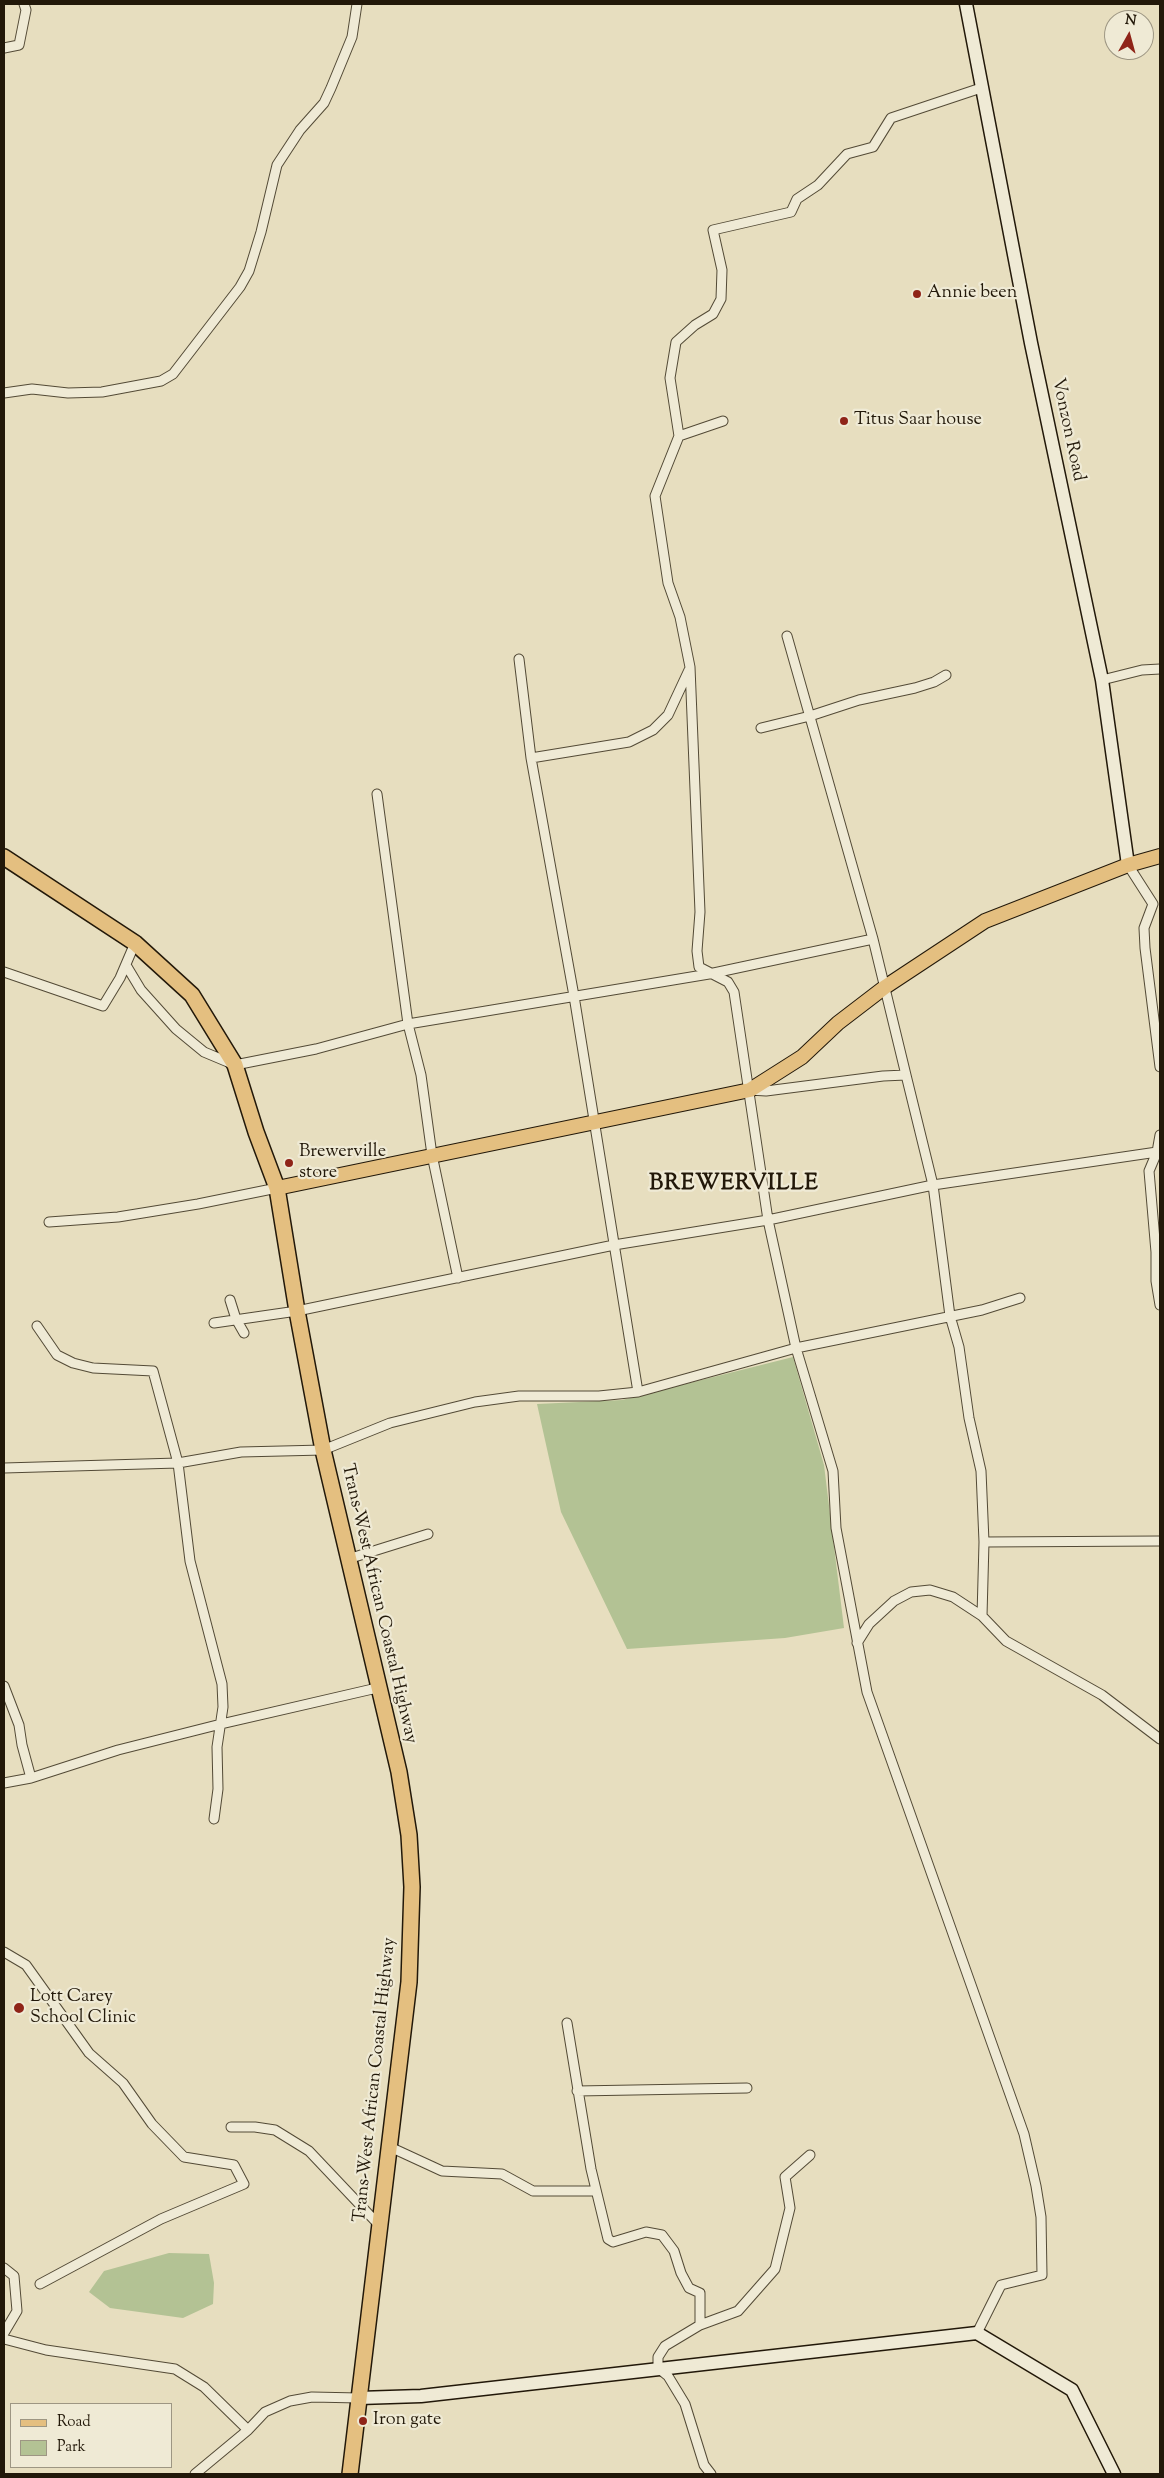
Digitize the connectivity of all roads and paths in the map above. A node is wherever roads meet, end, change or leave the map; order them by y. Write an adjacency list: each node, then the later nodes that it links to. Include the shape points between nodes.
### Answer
1 (24, 4): 4 (street, via 26,10 19,45)
2 (357, 4): 6 (street, via 352,37 324,103 300,130 277,165 249,271 173,374 161,381 102,392 32,389)
3 (966, 4): 5 (street, Vonzon Road)
4 (4, 48)
5 (981, 88): 8 (street, via 891,118 873,146 847,154 818,185 797,199 791,212 712,230 722,270 721,299 713,314 676,342 670,378); 14 (street, Vonzon Road)
6 (4, 393)
7 (723, 421): 8 (street)
8 (679, 436): 11 (street, via 655,496 668,582 680,617)
9 (787, 636): 15 (street)
10 (519, 659): 17 (street)
11 (690, 667): 17 (street, via 668,714 653,730 629,742); 26 (street, via 700,912 697,952 699,966)
12 (1160, 669): 14 (street)
13 (946, 675): 15 (street, via 915,688 859,700)
14 (1102, 680): 21 (street, Vonzon Road)
15 (810, 716): 16 (street); 22 (street)
16 (761, 728)
17 (531, 758): 28 (street)
18 (377, 794): 29 (street)
19 (1160, 856): 21 (main road)
20 (4, 857): 23 (highway, Trans-West African Coastal Highway)
21 (1128, 865): 27 (main road, via 985,921); 31 (street, via 1154,904 1144,928)
22 (873, 939): 26 (street); 27 (street)
23 (135, 943): 24 (street); 30 (highway, Trans-West African Coastal Highway, via 192,995)
24 (126, 965): 25 (street, via 103,1006); 30 (street, via 141,990 176,1029 204,1052)
25 (4, 972)
26 (709, 974): 28 (street); 33 (street, via 728,982 734,992)
27 (885, 987): 32 (street); 33 (main road, via 838,1023 802,1057)
28 (574, 996): 29 (street); 34 (street)
29 (408, 1024): 30 (street, via 316,1049); 37 (street, via 420,1075)
30 (235, 1066): 39 (highway, Trans-West African Coastal Highway)
31 (1160, 1067)
32 (906, 1076): 33 (street, via 876,1076 766,1091); 38 (street)
33 (750, 1090): 34 (main road); 40 (street)
34 (594, 1122): 37 (main road); 42 (street)
35 (1160, 1135): 36 (street)
36 (1158, 1152): 38 (street); 46 (street, via 1149,1171)
37 (432, 1155): 39 (main road); 43 (street)
38 (933, 1184): 40 (street); 48 (street)
39 (277, 1188): 41 (street, via 118,1217); 47 (highway, Trans-West African Coastal Highway)
40 (768, 1220): 42 (street); 53 (street)
41 (49, 1222)
42 (614, 1245): 43 (street); 54 (street)
43 (458, 1278): 47 (street)
44 (1020, 1298): 48 (street)
45 (230, 1300): 49 (street)
46 (1160, 1305)
47 (297, 1311): 49 (street); 55 (highway, Trans-West African Coastal Highway)
48 (950, 1316): 53 (street); 60 (street, via 981,1471)
49 (236, 1319): 50 (street); 52 (street)
50 (214, 1323)
51 (37, 1326): 56 (street, via 57,1355 73,1363 93,1368 153,1371)
52 (244, 1333)
53 (796, 1348): 54 (street); 63 (street, via 833,1471 836,1528)
54 (638, 1392): 55 (street, via 599,1396 519,1396 475,1402 390,1423)
55 (323, 1450): 56 (street, via 241,1452); 61 (highway, Trans-West African Coastal Highway)
56 (178, 1462): 57 (street); 66 (street, via 190,1561 222,1684)
57 (4, 1468)
58 (428, 1534): 61 (street)
59 (1160, 1540): 60 (street)
60 (984, 1542): 62 (street)
61 (348, 1559): 65 (highway, Trans-West African Coastal Highway)
62 (982, 1616): 63 (street, via 953,1597 930,1590 911,1592 894,1601 869,1624); 67 (street, via 1006,1641 1102,1695)
63 (857, 1643): 84 (street, via 867,1692 1024,2134 1036,2186 1041,2217 1042,2275 1001,2285)
64 (4, 1686): 68 (street, via 19,1725)
65 (377, 1688): 66 (street); 76 (highway, Trans-West African Coastal Highway, via 398,1772 409,1835 412,1887 409,1982)
66 (221, 1724): 68 (street, via 118,1750); 70 (street)
67 (1160, 1739)
68 (31, 1778): 69 (street)
69 (4, 1783)
70 (214, 1819)
71 (4, 1952): 81 (street, via 26,1965 89,2054 124,2083 152,2124 184,2158 234,2165 244,2184 161,2219)
72 (567, 2023): 74 (street)
73 (747, 2088): 74 (street)
74 (577, 2091): 78 (street)
75 (231, 2127): 79 (street, via 275,2130 309,2151)
76 (390, 2147): 78 (street, via 442,2171 502,2174 533,2191); 79 (highway, Trans-West African Coastal Highway)
77 (810, 2155): 82 (street, via 785,2177 790,2208 775,2269 738,2312)
78 (596, 2191): 82 (street, via 608,2239 613,2242 646,2232 662,2236 674,2251 689,2288 700,2293)
79 (379, 2225): 87 (highway, Trans-West African Coastal Highway)
80 (4, 2268): 83 (street, via 14,2276 17,2311)
81 (40, 2284)
82 (700, 2325): 86 (street, via 664,2346 658,2357)
83 (4, 2333)
84 (977, 2333): 86 (street); 92 (street, via 1072,2390)
85 (4, 2339): 88 (street, via 46,2350 175,2369 204,2387)
86 (658, 2368): 87 (street, via 421,2396); 91 (street, via 668,2376 685,2404 704,2465)
87 (359, 2398): 88 (street, via 312,2397 290,2401 265,2412); 90 (highway, Trans-West African Coastal Highway)
88 (248, 2430): 89 (street)
89 (195, 2474)
90 (350, 2474)
91 (711, 2474)
92 (1114, 2474)

